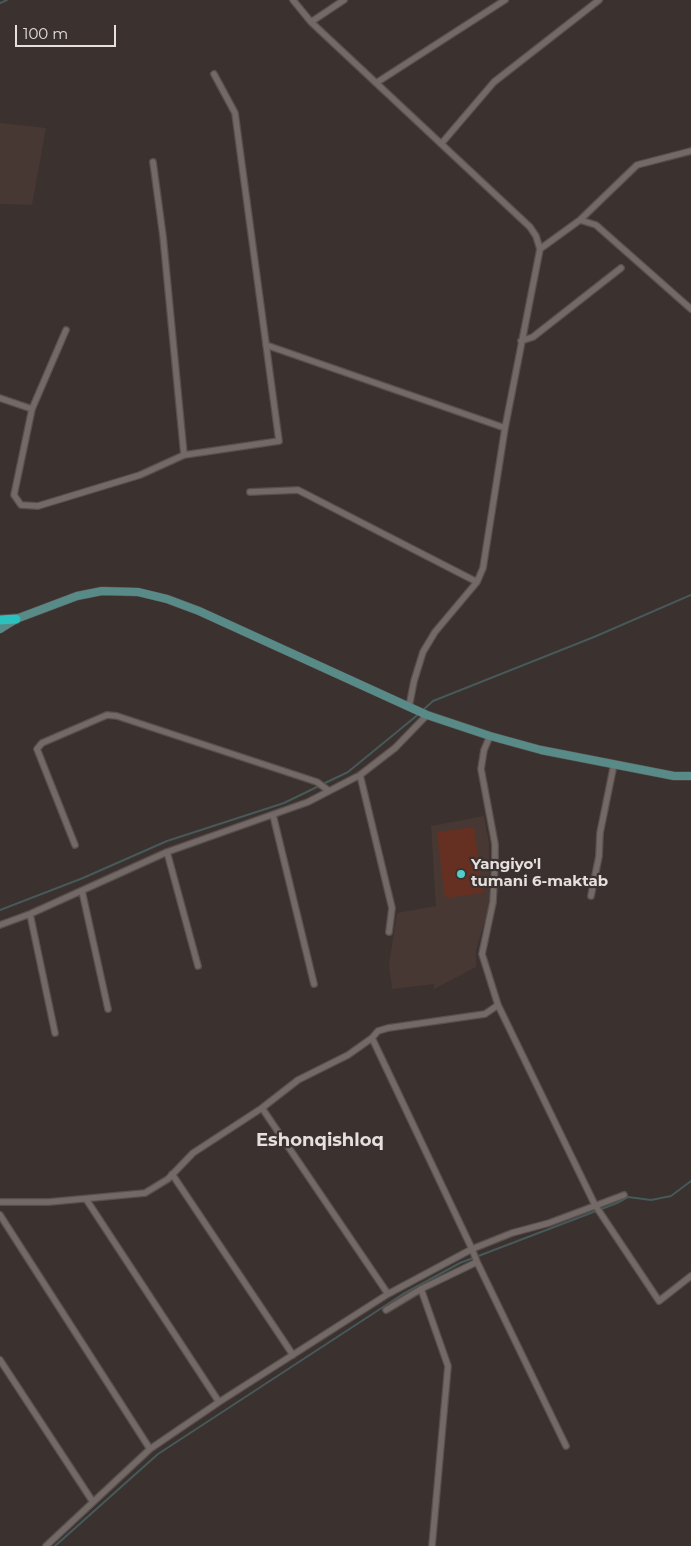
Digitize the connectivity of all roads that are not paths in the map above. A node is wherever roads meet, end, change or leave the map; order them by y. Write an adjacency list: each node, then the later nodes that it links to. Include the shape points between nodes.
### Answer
1 (293, 0): 5 (street)
2 (344, 0): 5 (street)
3 (504, 0): 7 (street)
4 (599, 0): 8 (street, via 494,82)
5 (311, 22): 7 (street)
6 (214, 74): 17 (street, via 235,113)
7 (376, 83): 8 (street)
8 (441, 144): 12 (street, via 530,227)
9 (691, 151): 11 (street, via 636,165)
10 (153, 162): 21 (street)
11 (580, 220): 12 (street); 14 (street, via 596,225)
12 (540, 249): 16 (street)
13 (621, 268): 16 (street, via 533,337)
14 (691, 310)
15 (66, 330): 19 (street)
16 (521, 341): 20 (street)
17 (266, 345): 20 (street); 21 (street, via 279,441)
18 (0, 398): 19 (street)
19 (32, 408): 21 (street, via 14,495 21,505 38,506 140,475)
20 (505, 428): 23 (street, via 483,568)
21 (184, 455)
22 (250, 492): 23 (street, via 298,490)
23 (478, 582): 27 (street, via 435,632 423,652 414,681)
24 (16, 619): 25 (highway); 26 (main road); 27 (main road, via 93,592 112,590 145,594 198,611)
25 (0, 620)
26 (0, 629)
27 (412, 709): 28 (main road)
28 (427, 715): 29 (main road); 31 (street, via 395,748)
29 (490, 736): 30 (main road); 44 (street, via 481,769 495,844 495,862 493,902 482,954)
30 (614, 764): 32 (main road, via 674,776); 38 (street)
31 (360, 775): 33 (street); 41 (street, via 392,908)
32 (691, 776)
33 (329, 791): 34 (street); 35 (street, via 316,782 106,715 42,743 37,749)
34 (273, 815): 36 (street); 43 (street)
35 (76, 845)
36 (167, 852): 37 (street); 42 (street)
37 (82, 891): 39 (street); 45 (street)
38 (591, 896)
39 (30, 914): 40 (street); 46 (street)
40 (0, 925)
41 (389, 932)
42 (198, 966)
43 (314, 984)
44 (498, 1005): 47 (street, via 485,1014 388,1028 378,1031); 53 (street)
45 (108, 1009)
46 (56, 1033)
47 (372, 1038): 48 (street, via 334,1063 298,1080); 55 (street)
48 (262, 1108): 49 (street, via 193,1153); 59 (street)
49 (172, 1174): 51 (street, via 145,1193); 61 (street)
50 (624, 1195): 53 (street)
51 (86, 1199): 52 (street); 63 (street)
52 (0, 1202)
53 (595, 1205): 55 (street); 57 (street, via 659,1301)
54 (0, 1215): 65 (street)
55 (472, 1249): 56 (street); 59 (street)
56 (477, 1262): 58 (street); 64 (street)
57 (691, 1276)
58 (421, 1289): 60 (street); 68 (street, via 448,1366)
59 (388, 1294): 61 (street)
60 (386, 1310)
61 (293, 1355): 63 (street)
62 (0, 1360): 66 (street)
63 (219, 1402): 65 (street)
64 (566, 1446)
65 (150, 1449): 66 (street)
66 (93, 1502): 67 (street)
67 (46, 1546)
68 (432, 1546)

